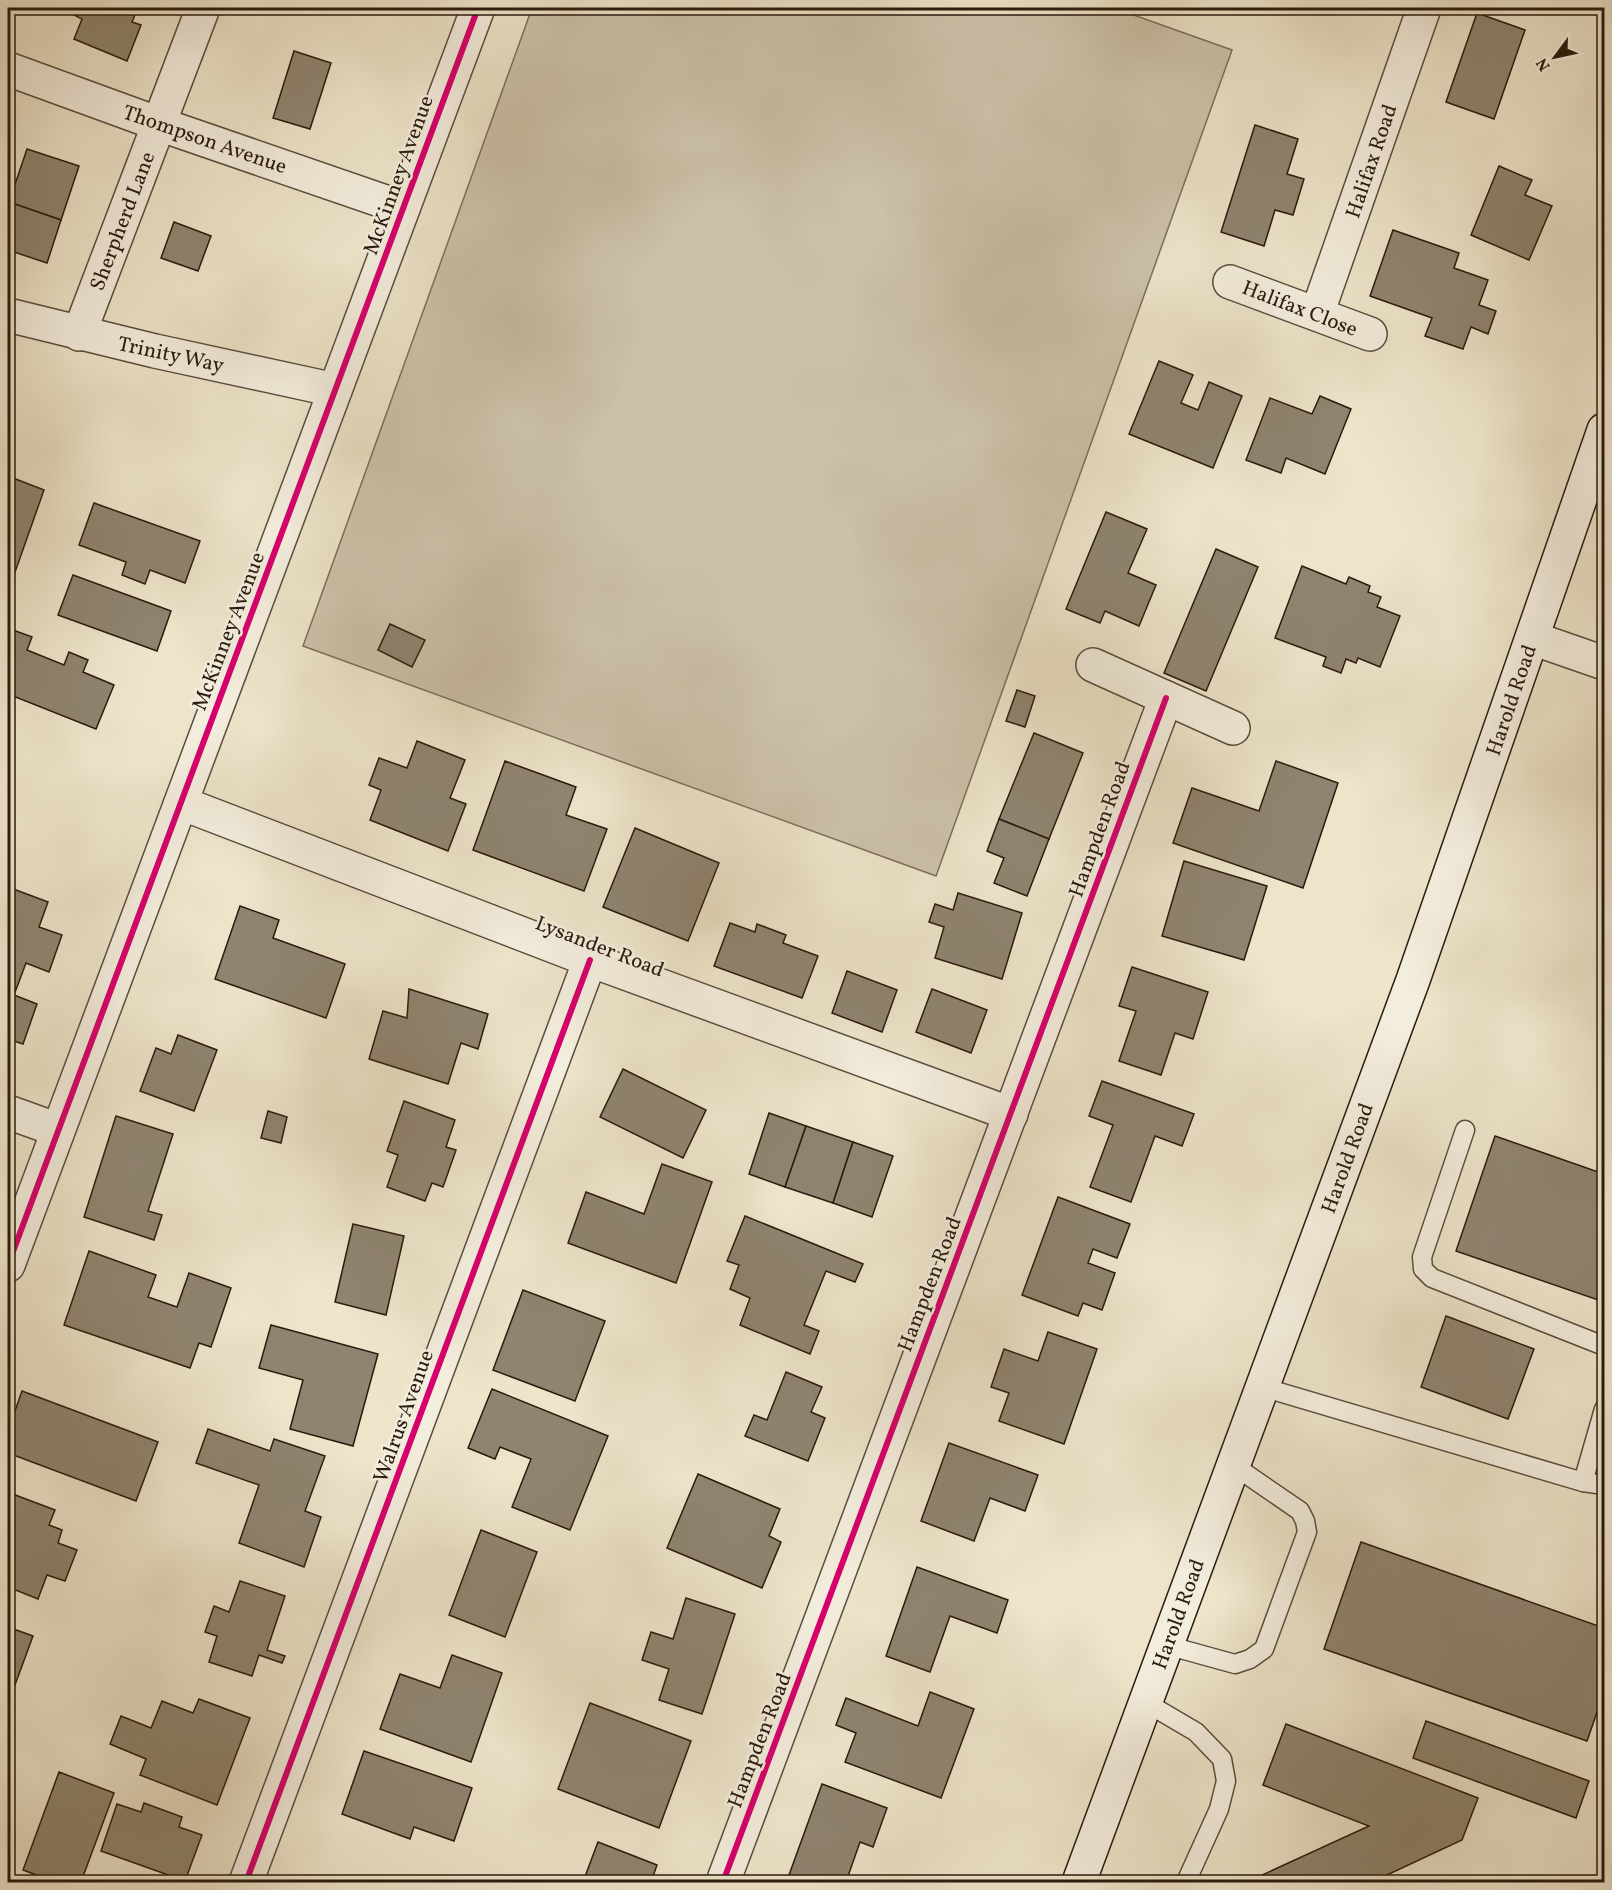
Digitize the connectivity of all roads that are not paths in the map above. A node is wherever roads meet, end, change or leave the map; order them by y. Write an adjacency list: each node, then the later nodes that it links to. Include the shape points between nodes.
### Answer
1 (203, 8): 5 (street, Sherpherd Lane)
2 (478, 8): 6 (street, McKinney Avenue)
3 (1424, 8): 9 (street, Halifax Road)
4 (8, 69): 5 (street, Thompson Avenue)
5 (159, 124): 6 (street, Thompson Avenue); 10 (street, Sherpherd Lane)
6 (403, 208): 12 (street, McKinney Avenue)
7 (1230, 282): 9 (street, Halifax Close)
8 (8, 315): 10 (street, Trinity Way)
9 (1317, 315): 11 (street, Halifax Close)
10 (79, 334): 12 (street, Trinity Way)
11 (1370, 334)
12 (335, 390): 19 (street, McKinney Avenue)
13 (1605, 430): 14 (street, Harold Road)
14 (1532, 638): 15 (street); 27 (street, Harold Road, via 1413,980)
15 (1605, 663)
16 (1093, 665): 17 (street)
17 (1166, 698): 18 (street); 22 (street, Hampden Road)
18 (1233, 728)
19 (181, 803): 20 (street, Lysander Road); 23 (street, McKinney Avenue)
20 (590, 960): 22 (street, Lysander Road); 34 (street, Walrus Avenue)
21 (8, 1112): 23 (street)
22 (1011, 1114): 35 (street, Hampden Road)
23 (58, 1130): 25 (street, McKinney Avenue)
24 (1465, 1130): 26 (lane, via 1422,1257 1423,1269 1432,1278)
25 (8, 1265)
26 (1605, 1346)
27 (1262, 1387): 29 (street, Harold Road); 30 (lane)
28 (1605, 1409): 30 (lane)
29 (1233, 1465): 32 (street, Harold Road); 32 (lane, via 1300,1511 1307,1532 1304,1543 1264,1649 1235,1664)
30 (1583, 1482): 31 (lane)
31 (1605, 1485)
32 (1166, 1645): 33 (street, Harold Road)
33 (1144, 1702): 36 (street, Harold Road); 37 (lane, via 1196,1732 1222,1759 1226,1781 1219,1809)
34 (246, 1882)
35 (723, 1882)
36 (1079, 1882)
37 (1186, 1882)

